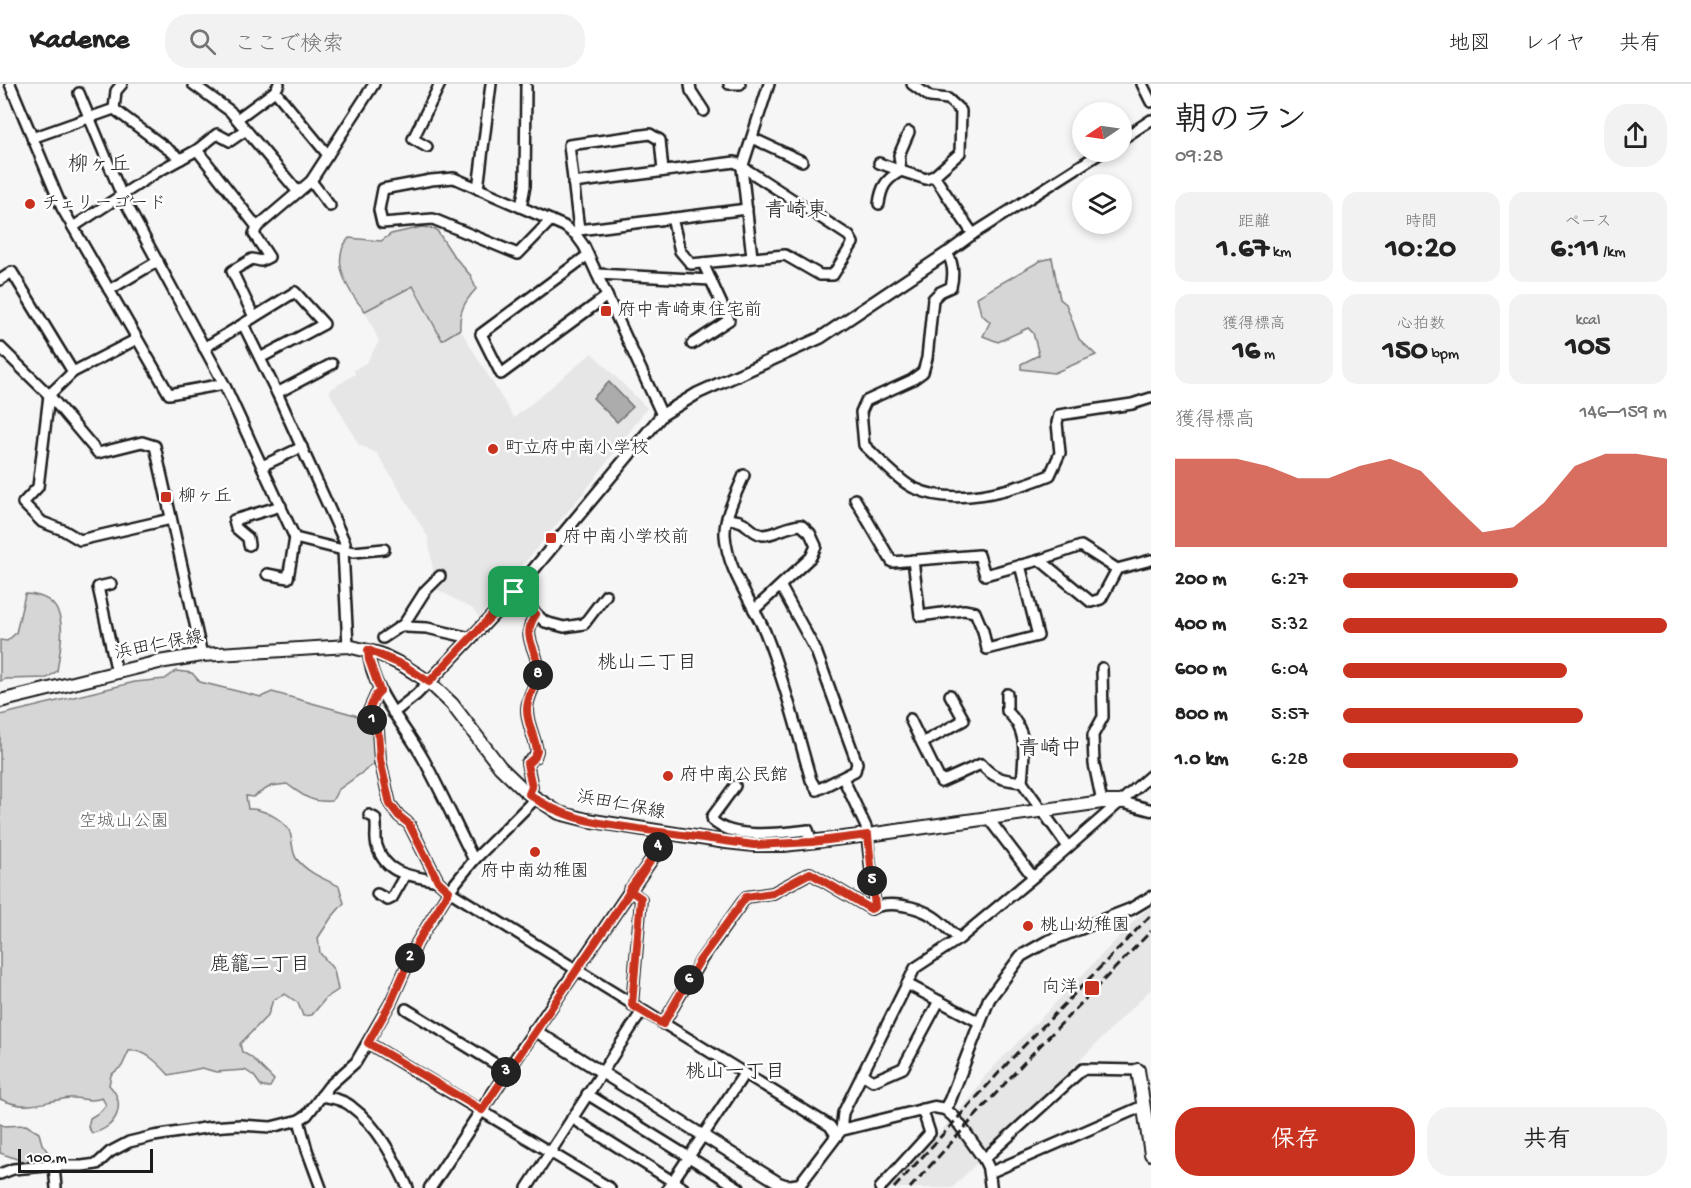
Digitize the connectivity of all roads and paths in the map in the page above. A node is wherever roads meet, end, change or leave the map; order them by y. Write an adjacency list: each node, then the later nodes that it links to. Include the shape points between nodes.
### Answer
1 (10, 84): 25 (street)
2 (122, 84): 17 (street, via 116,91)
3 (194, 84): 20 (street)
4 (374, 84): 29 (street)
5 (440, 84): 27 (street, via 413,139)
6 (491, 84): 40 (street)
7 (690, 84): 18 (street)
8 (729, 84): 9 (street)
9 (740, 84)
10 (769, 84): 26 (street)
11 (912, 84): 37 (street, via 930,97 948,99 961,111 960,153)
12 (1142, 84): 16 (street)
13 (526, 86): 45 (street, via 525,186)
14 (277, 88): 20 (street); 29 (street)
15 (79, 93): 19 (street)
16 (1151, 102)
17 (114, 109): 19 (street); 30 (street)
18 (704, 111)
19 (88, 117): 25 (street); 42 (street)
20 (237, 119): 22 (street)
21 (1151, 120): 24 (street)
22 (246, 130): 28 (street, via 230,141 217,134); 41 (street)
23 (909, 132): 36 (street, via 898,155)
24 (1132, 132)
25 (32, 138): 49 (street)
26 (752, 138): 31 (street); 34 (street)
27 (427, 147)
28 (197, 150): 30 (street); 50 (street)
29 (328, 155): 38 (street)
30 (181, 159): 42 (street)
31 (802, 161)
32 (1086, 162): 52 (street)
33 (879, 163): 36 (street)
34 (742, 168): 35 (street, via 735,162); 46 (street); 55 (street, via 849,236 853,243 833,275 820,275 785,255)
35 (663, 171): 39 (street); 39 (street, via 660,140 650,134 604,140 569,145)
36 (901, 171): 37 (street, via 926,178); 43 (street, via 888,178 880,190)
37 (934, 176): 52 (street)
38 (311, 181): 41 (street); 44 (street)
39 (573, 183): 51 (street)
40 (478, 189): 45 (street); 48 (street, via 454,178 383,189 379,210 382,223 433,219 518,254)
41 (298, 192): 50 (street)
42 (122, 196): 49 (street); 56 (street)
43 (879, 204)
44 (330, 206)
45 (521, 207): 48 (street)
46 (747, 209): 47 (street); 55 (street)
47 (672, 218): 51 (street); 57 (street, via 680,251 691,264)
48 (550, 220): 51 (street)
49 (73, 227): 61 (street)
50 (257, 227): 63 (street, via 254,234 269,257 261,261 252,259 232,271)
51 (577, 232): 54 (street)
52 (973, 234): 53 (street)
53 (947, 253): 75 (street, via 953,280 951,287 933,299 923,372 866,401 861,412 864,445 911,487 935,496 979,495 1025,485 1050,475 1060,453 1059,415); 76 (street, via 820,338 698,393)
54 (588, 255): 58 (street); 62 (street, via 481,334 501,374)
55 (752, 257): 57 (street)
56 (158, 261): 61 (street); 68 (street)
57 (703, 263): 60 (street)
58 (597, 274): 60 (street); 62 (street)
59 (0, 280): 71 (street, via 12,272)
60 (711, 280): 66 (street, via 729,320)
61 (109, 290): 65 (street)
62 (607, 296): 76 (street)
63 (254, 317): 64 (street); 69 (street, via 295,292 324,324)
64 (243, 324): 68 (street); 69 (street)
65 (137, 339): 71 (street); 72 (street, via 169,394)
66 (692, 344)
67 (0, 347): 74 (street)
68 (204, 348): 72 (street)
69 (260, 358): 73 (street)
70 (332, 364): 73 (street)
71 (73, 372): 74 (street)
72 (224, 384): 78 (street)
73 (277, 393): 77 (street)
74 (49, 395): 82 (street, via 98,453 142,442 155,446); 82 (street, via 38,487 23,503 42,522 80,540)
75 (1151, 398)
76 (662, 415): 97 (street)
77 (302, 447): 78 (street); 87 (street, via 345,543)
78 (262, 466): 81 (street)
79 (744, 475): 83 (street)
80 (855, 499): 88 (street, via 892,562)
81 (281, 506): 84 (street); 85 (street, via 234,520 236,528 248,537)
82 (171, 519): 106 (street)
83 (728, 519): 96 (street, via 763,535 789,525 801,525 810,533 816,546 811,557); 99 (street, via 725,539 735,573)
84 (295, 538): 87 (street); 93 (street, via 288,578)
85 (249, 545)
86 (384, 549): 87 (street)
87 (343, 550): 104 (street)
88 (913, 560): 91 (street, via 979,555 985,575); 91 (street, via 920,616 975,612 987,649 1038,636)
89 (1040, 560): 91 (street); 92 (street, via 1081,546); 92 (street, via 1091,602 1101,599)
90 (1151, 560): 92 (street)
91 (1020, 565)
92 (1117, 569)
93 (267, 573)
94 (440, 576): 101 (street)
95 (111, 584): 108 (street, via 98,587)
96 (781, 587): 99 (street); 118 (street, via 816,651 857,763 855,771)
97 (514, 592): 100 (street); 103 (street)
98 (606, 595): 100 (street, via 584,624 564,627 545,622)
99 (754, 610): 118 (street, via 788,698 811,780 817,790)
100 (536, 614): 121 (street, via 529,627 538,678 530,691 527,710 537,751 527,764)
101 (404, 624): 102 (street); 103 (street)
102 (383, 638)
103 (471, 638): 109 (street)
104 (348, 646): 105 (main road, 浜田仁保線); 106 (main road, 浜田仁保線)
105 (368, 650): 109 (main road, 浜田仁保線, via 405,666); 110 (street)
106 (202, 654): 108 (main road, 浜田仁保線)
107 (1102, 668): 122 (street, via 1103,717 1092,735)
108 (117, 673): 113 (main road, 浜田仁保線)
109 (429, 682): 114 (street); 121 (main road, 浜田仁保線, via 452,704 500,766)
110 (380, 691): 114 (street); 135 (street, via 367,715 378,730 390,804 409,824)
111 (1007, 694): 119 (street, via 1007,711 1015,719 1025,745)
112 (950, 695): 116 (street, via 964,720)
113 (0, 701)
114 (393, 713): 132 (street, via 423,758)
115 (910, 719): 116 (street)
116 (922, 743): 119 (street, via 941,782 981,764 998,779)
117 (1151, 775): 123 (street)
118 (843, 778): 129 (street)
119 (1022, 782): 124 (street)
120 (735, 786): 130 (street, via 712,817 718,826 768,834 808,830)
121 (532, 797): 128 (main road, 浜田仁保線, via 573,817); 132 (street)
122 (1102, 802): 123 (main road, 浜田仁保線); 124 (main road, 浜田仁保線)
123 (1121, 802): 125 (street); 131 (street)
124 (1042, 810): 127 (main road, 浜田仁保線); 131 (street)
125 (1151, 810)
126 (369, 815): 133 (street, via 377,825 377,848 387,863)
127 (988, 818): 129 (main road, 浜田仁保線); 134 (street)
128 (660, 832): 130 (main road, 浜田仁保線, via 754,845); 136 (street, via 656,853)
129 (868, 835): 130 (main road, 浜田仁保線); 140 (street)
130 (812, 842)
131 (1068, 847): 134 (street)
132 (474, 860): 137 (street)
133 (405, 875): 135 (street); 138 (street, via 392,898)
134 (1033, 877): 141 (street)
135 (438, 881): 137 (street)
136 (629, 890): 142 (street); 145 (street, via 641,898)
137 (449, 891): 142 (street); 151 (street, via 417,943)
138 (377, 894)
139 (1151, 897): 148 (street, via 1022,956 989,999)
140 (875, 907): 141 (street, via 899,904 933,916); 149 (street, via 871,909 810,873 773,893 746,897 700,960)
141 (958, 939): 143 (street, via 915,968)
142 (575, 970): 145 (street); 150 (street)
143 (907, 984): 144 (street); 156 (street)
144 (939, 1001): 148 (street); 156 (street, via 903,1068 873,1081)
145 (632, 1005): 147 (street)
146 (406, 1009): 153 (street)
147 (642, 1011): 149 (street); 154 (street)
148 (979, 1022): 161 (street)
149 (663, 1024): 155 (street)
150 (534, 1030): 153 (street); 154 (street)
151 (368, 1043): 158 (street, via 356,1062); 162 (street)
152 (1138, 1070): 159 (main road); 171 (street, via 1083,1069)
153 (507, 1071): 162 (street)
154 (601, 1072): 157 (street); 166 (street)
155 (744, 1074): 165 (street); 166 (street)
156 (862, 1074): 165 (street)
157 (587, 1094): 163 (street); 170 (street)
158 (321, 1096): 164 (street); 179 (street, via 341,1101 364,1119 381,1138)
159 (1143, 1106): 167 (main road); 173 (street)
160 (922, 1109): 161 (street); 165 (street); 185 (street, via 930,1132)
161 (945, 1109): 171 (street)
162 (482, 1110): 168 (street); 180 (street)
163 (572, 1118): 168 (street); 175 (street)
164 (299, 1120): 172 (street, via 271,1127 211,1127 154,1136 129,1142 97,1164); 178 (street)
165 (838, 1133): 176 (street)
166 (703, 1136): 170 (street); 176 (street, via 779,1183)
167 (1150, 1136): 169 (main road)
168 (551, 1151): 181 (street); 182 (street)
169 (1151, 1154)
170 (689, 1157): 175 (street); 184 (street)
171 (984, 1159): 173 (street)
172 (54, 1166): 174 (street, via 12,1169); 177 (street)
173 (989, 1173): 186 (street)
174 (0, 1174)
175 (670, 1185): 183 (street)
176 (795, 1187)
177 (56, 1188)
178 (321, 1188)
179 (408, 1188)
180 (430, 1188)
181 (527, 1188)
182 (610, 1188)
183 (682, 1188)
184 (739, 1188)
185 (880, 1188)
186 (991, 1188)

